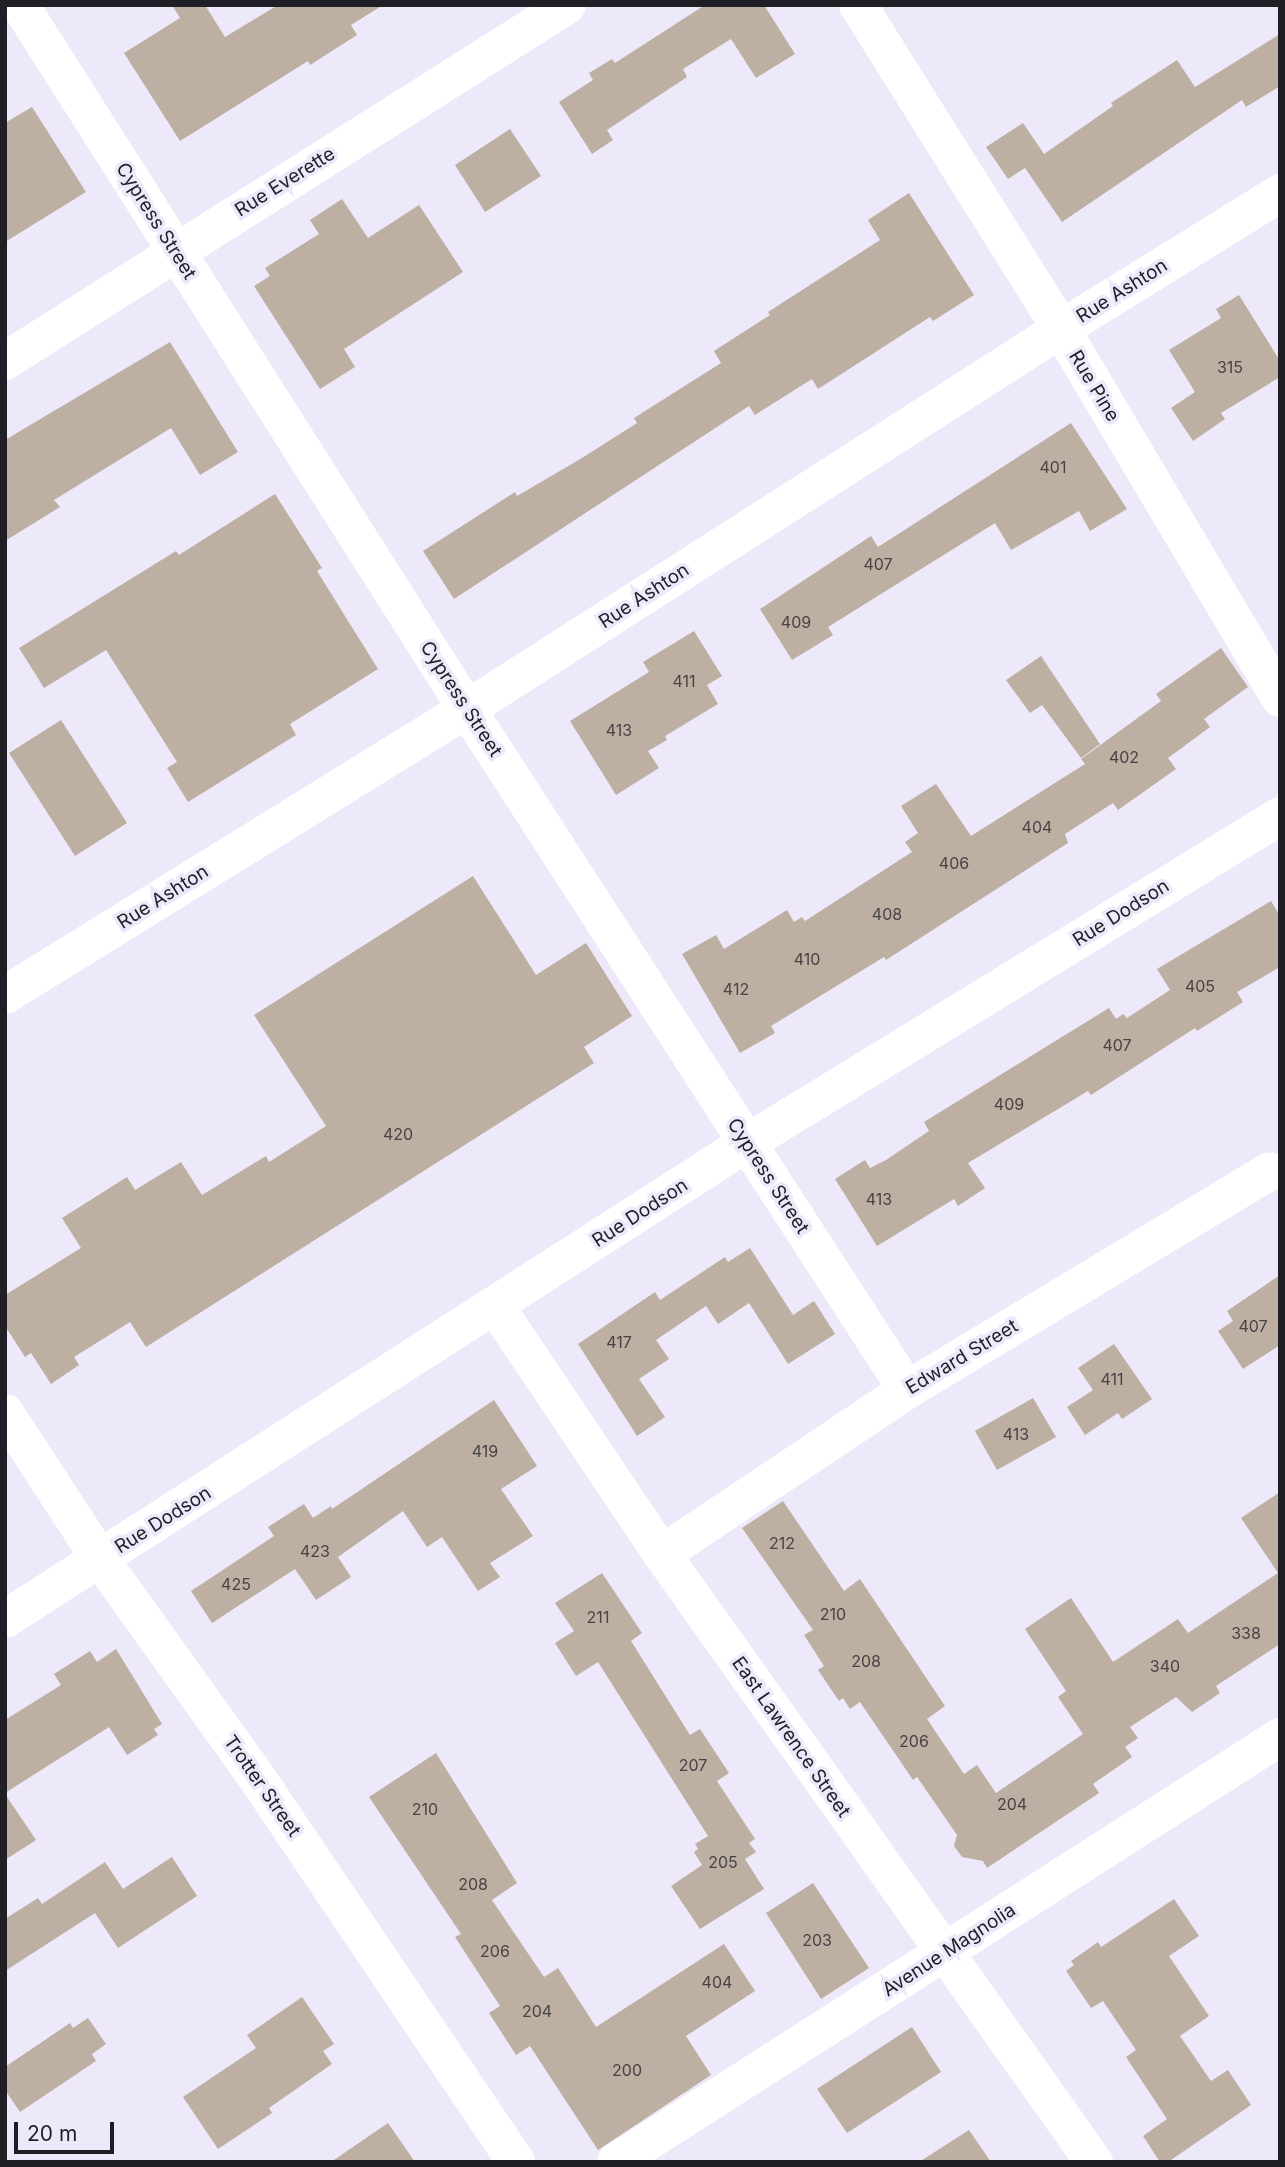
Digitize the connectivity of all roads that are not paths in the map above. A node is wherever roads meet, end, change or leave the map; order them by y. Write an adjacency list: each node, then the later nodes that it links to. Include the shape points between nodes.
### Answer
1 (20, 5): 5 (street, Cypress Street)
2 (567, 5): 5 (street, Rue Everette)
3 (858, 5): 6 (street, Rue Pine)
4 (1280, 193): 6 (street, Rue Ashton)
5 (175, 251): 7 (street, Rue Everette); 9 (street, Cypress Street)
6 (1061, 329): 8 (street, Rue Pine); 9 (street, Rue Ashton)
7 (5, 361)
8 (1280, 698)
9 (467, 709): 11 (street, Rue Ashton); 12 (street, Cypress Street)
10 (1280, 816): 12 (street, Rue Dodson)
11 (5, 995)
12 (747, 1143): 14 (street, Rue Dodson); 15 (street, Cypress Street)
13 (1269, 1172): 15 (street, Edward Street)
14 (496, 1307): 17 (street, East Lawrence Street); 18 (street, Rue Dodson)
15 (907, 1390): 17 (street, Edward Street)
16 (5, 1412): 18 (street, Trotter Street)
17 (662, 1554): 21 (street, East Lawrence Street)
18 (100, 1559): 19 (street, Rue Dodson); 22 (street, Trotter Street, via 251,1769)
19 (5, 1619)
20 (1280, 1737): 21 (street, Avenue Magnolia)
21 (943, 1954): 23 (street, Avenue Magnolia); 24 (street, East Lawrence Street)
22 (516, 2162)
23 (616, 2162)
24 (1094, 2162)

